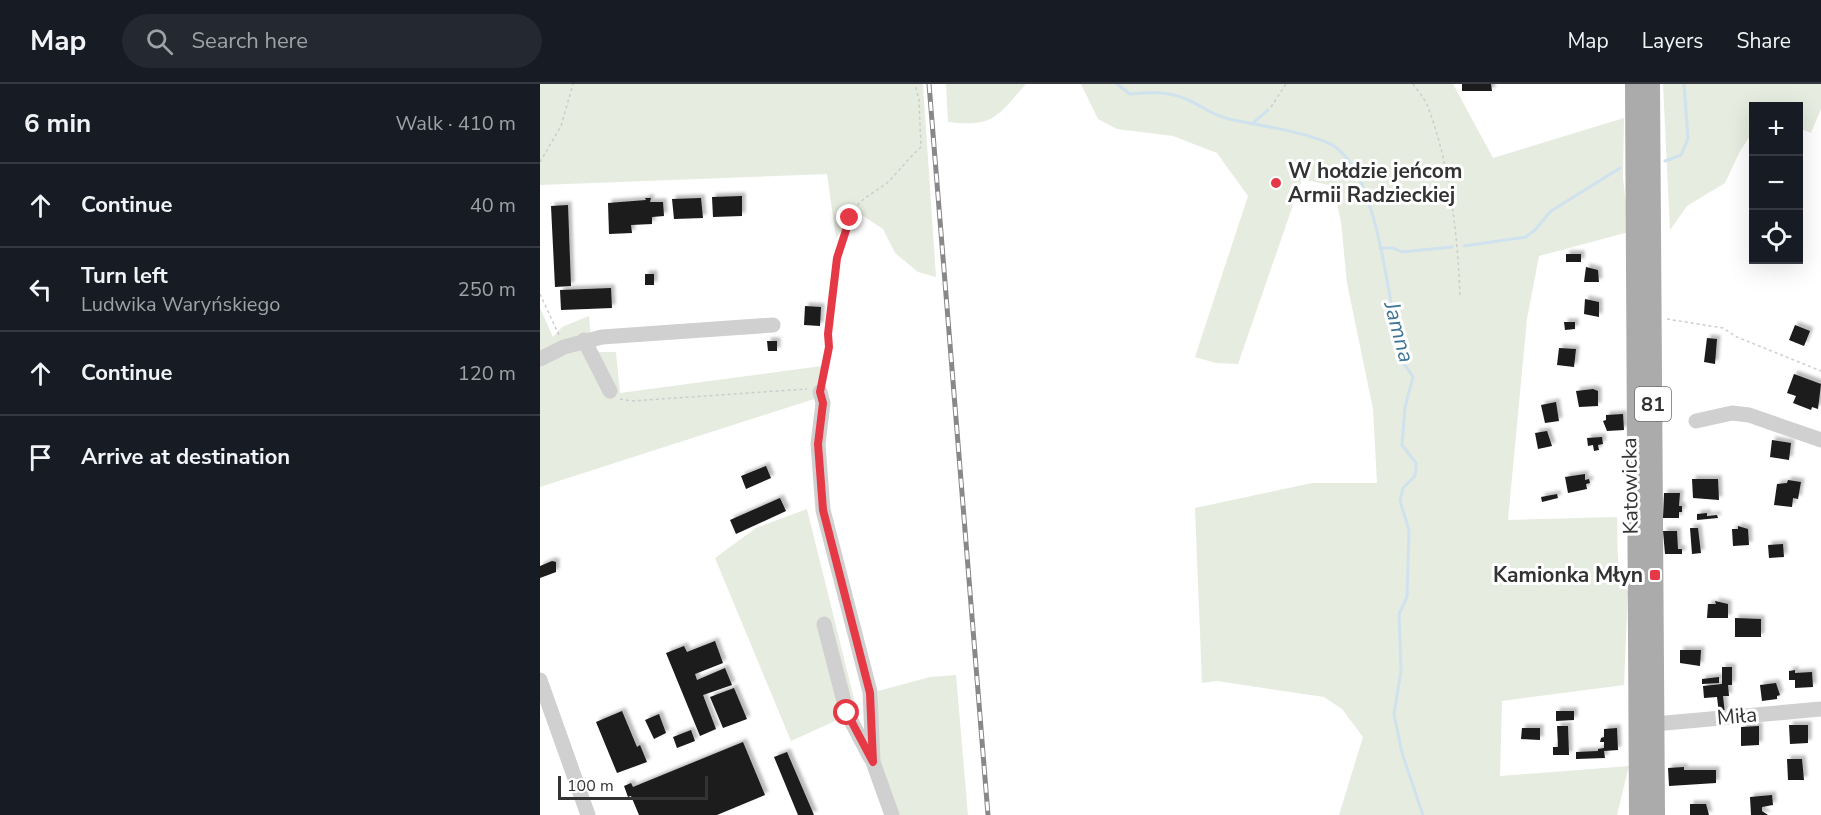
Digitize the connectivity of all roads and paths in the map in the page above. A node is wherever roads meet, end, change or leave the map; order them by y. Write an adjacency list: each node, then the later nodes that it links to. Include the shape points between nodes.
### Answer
1 (573, 84): 8 (path, via 561,126)
2 (915, 84): 18 (path, via 921,147 893,177 859,203 850,218 837,258 829,347)
3 (1286, 84): 7 (path)
4 (1413, 84): 10 (path, via 1428,105 1447,177)
5 (1635, 84): 26 (main road, Katowicka / 81)
6 (1650, 84): 11 (main road, Katowicka / 81)
7 (1270, 106)
8 (540, 162)
9 (540, 294): 14 (path)
10 (1461, 298)
11 (1653, 319): 16 (path, via 1723,328); 24 (main road, Katowicka / 81)
12 (773, 325): 13 (street)
13 (584, 340): 14 (street); 17 (street)
14 (564, 347): 15 (street)
15 (540, 359)
16 (1821, 372)
17 (609, 392): 18 (path, via 632,401 806,389)
18 (820, 392): 25 (street, via 823,403 818,444 823,510 870,693)
19 (1696, 421): 20 (street, via 1732,413 1749,415)
20 (1821, 440)
21 (824, 624): 25 (street, via 847,713)
22 (540, 680): 27 (street)
23 (1821, 708): 24 (street, Miła)
24 (1653, 724): 31 (main road, Katowicka / 81)
25 (873, 762): 28 (street)
26 (1638, 762): 29 (main road); 30 (main road, Katowicka / 81)
27 (588, 815)
28 (892, 815)
29 (1626, 815)
30 (1639, 815)
31 (1655, 815)

